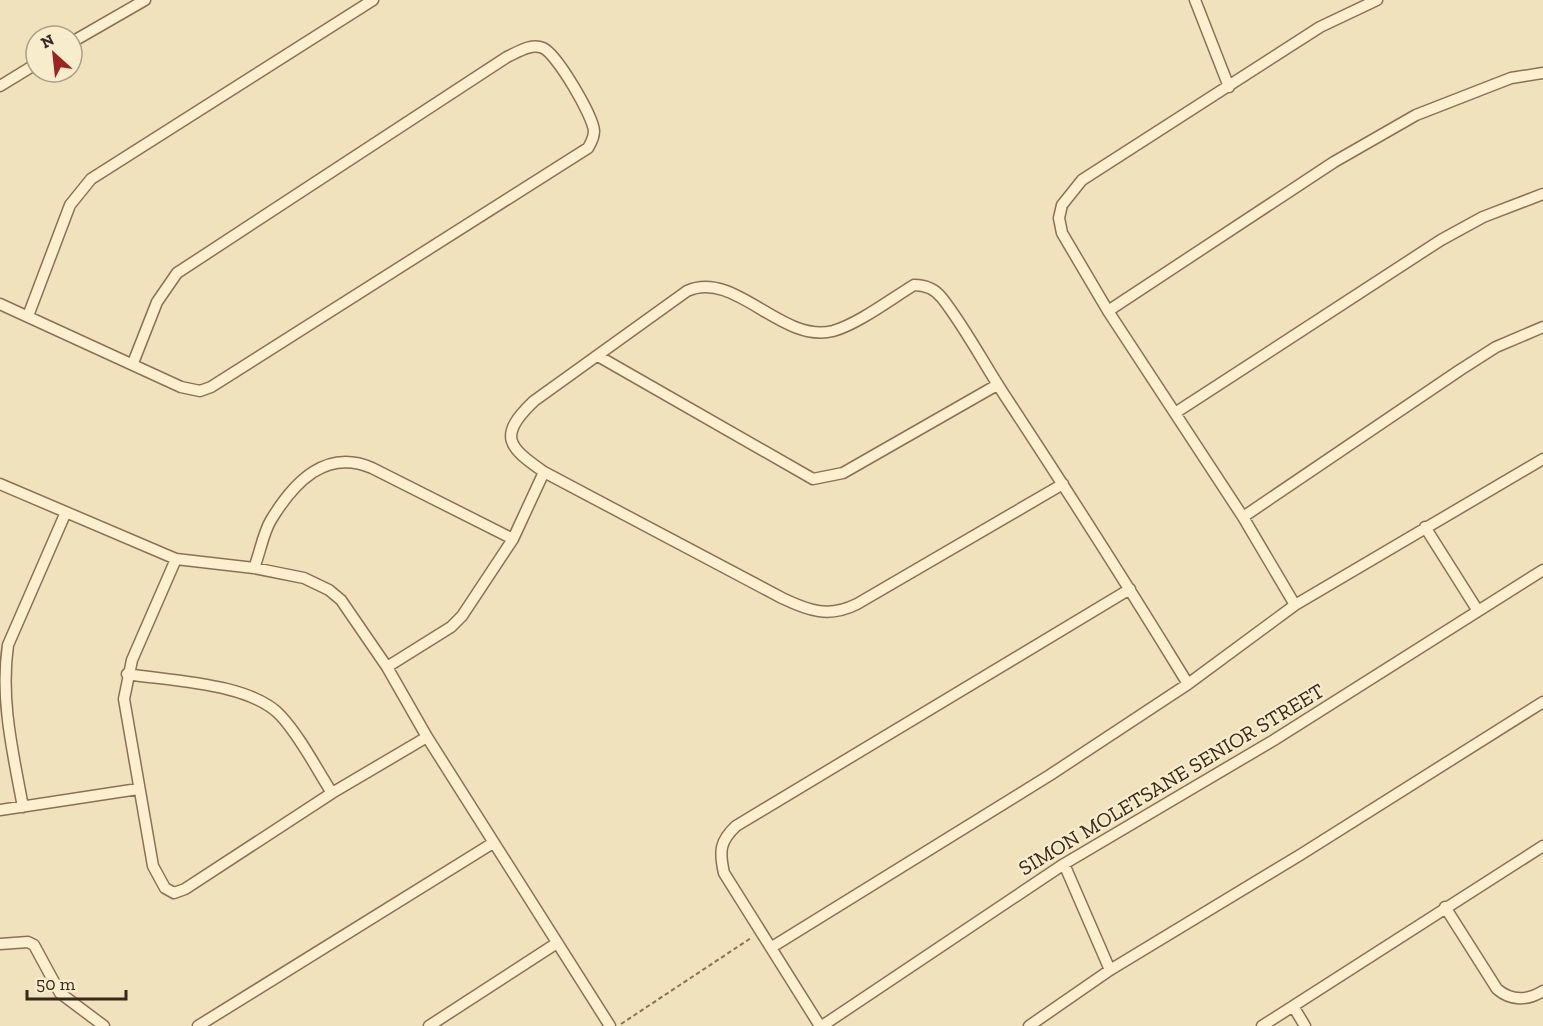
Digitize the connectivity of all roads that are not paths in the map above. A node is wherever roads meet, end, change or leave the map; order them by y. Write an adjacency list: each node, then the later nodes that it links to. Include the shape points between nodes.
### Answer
1 (144, 0): 5 (street)
2 (373, 0): 13 (street, via 91,180 70,205)
3 (1195, 0): 9 (street)
4 (1377, 0): 9 (street, via 1320,27)
5 (84, 35)
6 (24, 71): 8 (street)
7 (1543, 73): 12 (street, via 1511,78 1416,115 1334,162)
8 (0, 86)
9 (1229, 87): 12 (street, via 1082,180 1062,205 1062,233)
10 (1543, 194): 18 (street, via 1483,217 1441,240)
11 (0, 304): 13 (street)
12 (1108, 311): 18 (street)
13 (28, 316): 16 (street)
14 (1543, 327): 24 (street, via 1496,347)
15 (598, 356): 17 (street, via 813,479 843,473); 17 (street, via 698,286 717,287 786,323 817,332 834,331 914,285 923,285 941,297); 20 (street, via 534,401 513,426 516,452)
16 (133, 363): 16 (street, via 181,387 200,391 211,387 577,156 588,148 594,132 559,63 543,48 533,47 507,57 195,260 177,273 163,292)
17 (997, 385): 22 (street)
18 (1175, 413): 24 (street)
19 (1543, 459): 25 (street)
20 (544, 472): 22 (street, via 803,608 832,613 857,604); 26 (street)
21 (0, 484): 23 (street)
22 (1063, 484): 30 (street)
23 (66, 512): 27 (street); 40 (street, via 8,645 3,667 3,703)
24 (1243, 517): 31 (street)
25 (1425, 527): 31 (street); 32 (street)
26 (513, 539): 28 (street, via 365,465 345,461 327,464 295,487 270,521); 33 (street, via 462,616)
27 (176, 559): 28 (street); 34 (street)
28 (254, 568): 33 (street, via 304,578 329,590 352,613)
29 (1543, 570): 32 (street, SIMON MOLETSANE SENIOR STREET)
30 (1130, 589): 35 (street); 48 (street, via 736,826 720,849 724,873)
31 (1295, 605): 35 (street)
32 (1478, 611): 44 (street, SIMON MOLETSANE SENIOR STREET, via 1274,740)
33 (387, 667): 37 (street)
34 (127, 674): 38 (street, via 124,699); 39 (street, via 257,697 282,716)
35 (1188, 684): 48 (street, via 1050,775)
36 (1543, 702): 49 (street)
37 (427, 737): 39 (street); 42 (street)
38 (138, 789): 39 (street, via 153,866 165,888 174,893); 40 (street)
39 (332, 793)
40 (23, 807): 41 (street)
41 (0, 810)
42 (493, 843): 46 (street); 53 (street)
43 (1543, 846): 45 (street)
44 (1064, 864): 49 (street); 56 (street, SIMON MOLETSANE SENIOR STREET)
45 (1444, 907): 50 (street, via 1497,989 1519,999); 51 (street)
46 (557, 943): 54 (street); 55 (street)
47 (0, 944): 52 (street, via 34,945 60,993)
48 (772, 947): 56 (street)
49 (1110, 970): 57 (street)
50 (1543, 991)
51 (1293, 1006): 58 (street); 59 (street)
52 (104, 1026)
53 (198, 1026)
54 (429, 1026)
55 (610, 1026)
56 (821, 1026)
57 (1029, 1026)
58 (1262, 1026)
59 (1305, 1026)

